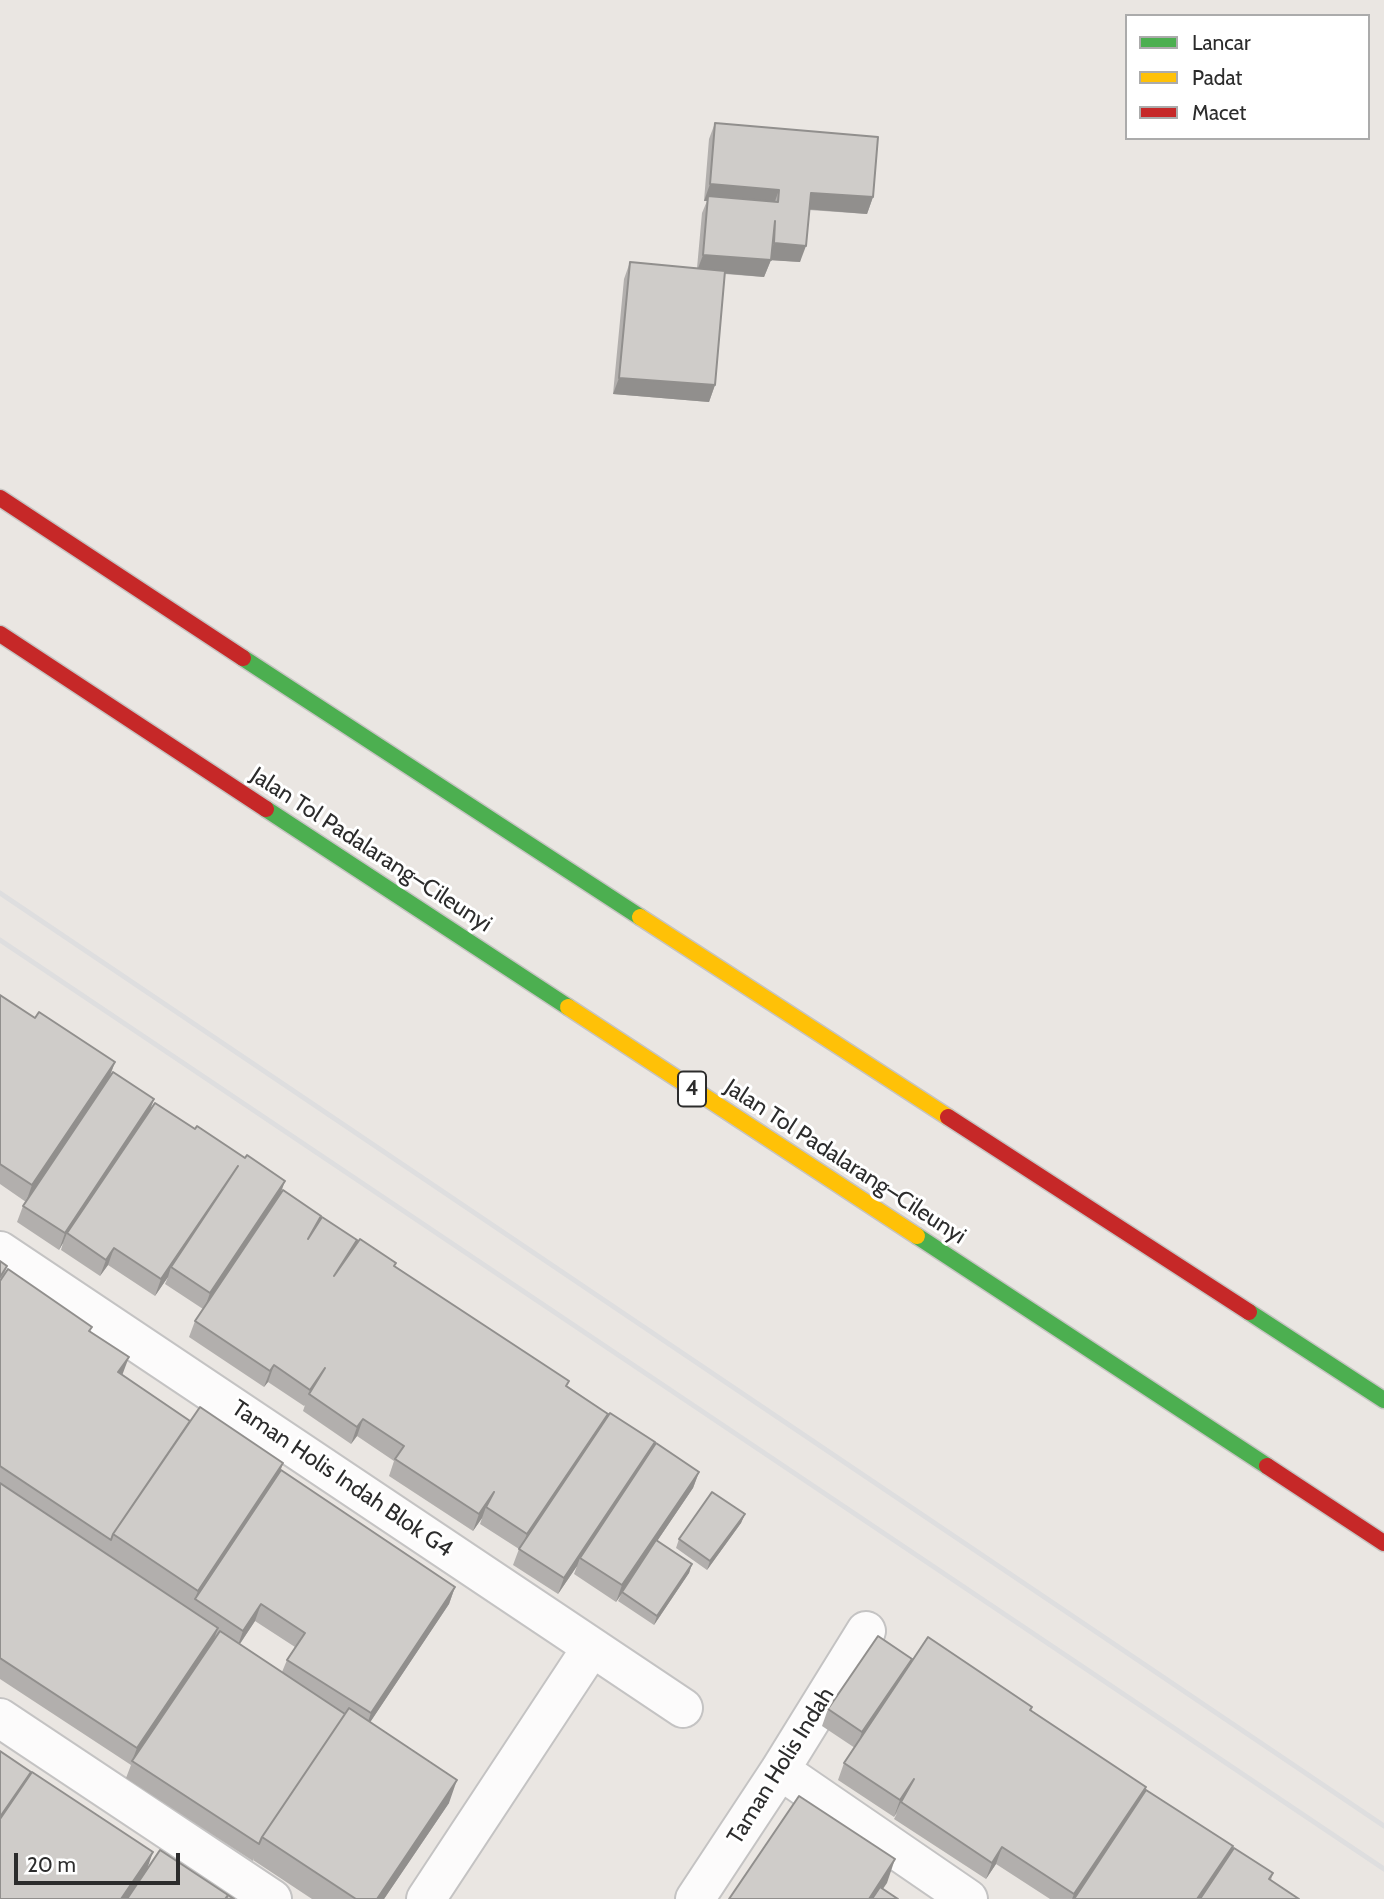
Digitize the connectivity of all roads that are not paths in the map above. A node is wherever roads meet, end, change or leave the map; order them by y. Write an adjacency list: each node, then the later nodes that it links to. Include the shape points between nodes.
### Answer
1 (0, 498): 4 (highway)
2 (0, 634): 5 (highway, Jalan Tol Padalarang–Cileunyi / 4)
3 (0, 1251): 7 (street, Taman Holis Indah Blok G4)
4 (1384, 1400)
5 (1384, 1543)
6 (866, 1631): 10 (street, Taman Holis Indah)
7 (592, 1647): 8 (street, Taman Holis Indah Blok G4); 12 (street)
8 (683, 1708)
9 (0, 1718): 11 (street)
10 (780, 1770): 13 (street, Taman Holis Indah); 14 (street)
11 (272, 1899)
12 (426, 1899)
13 (695, 1899)
14 (968, 1899)

